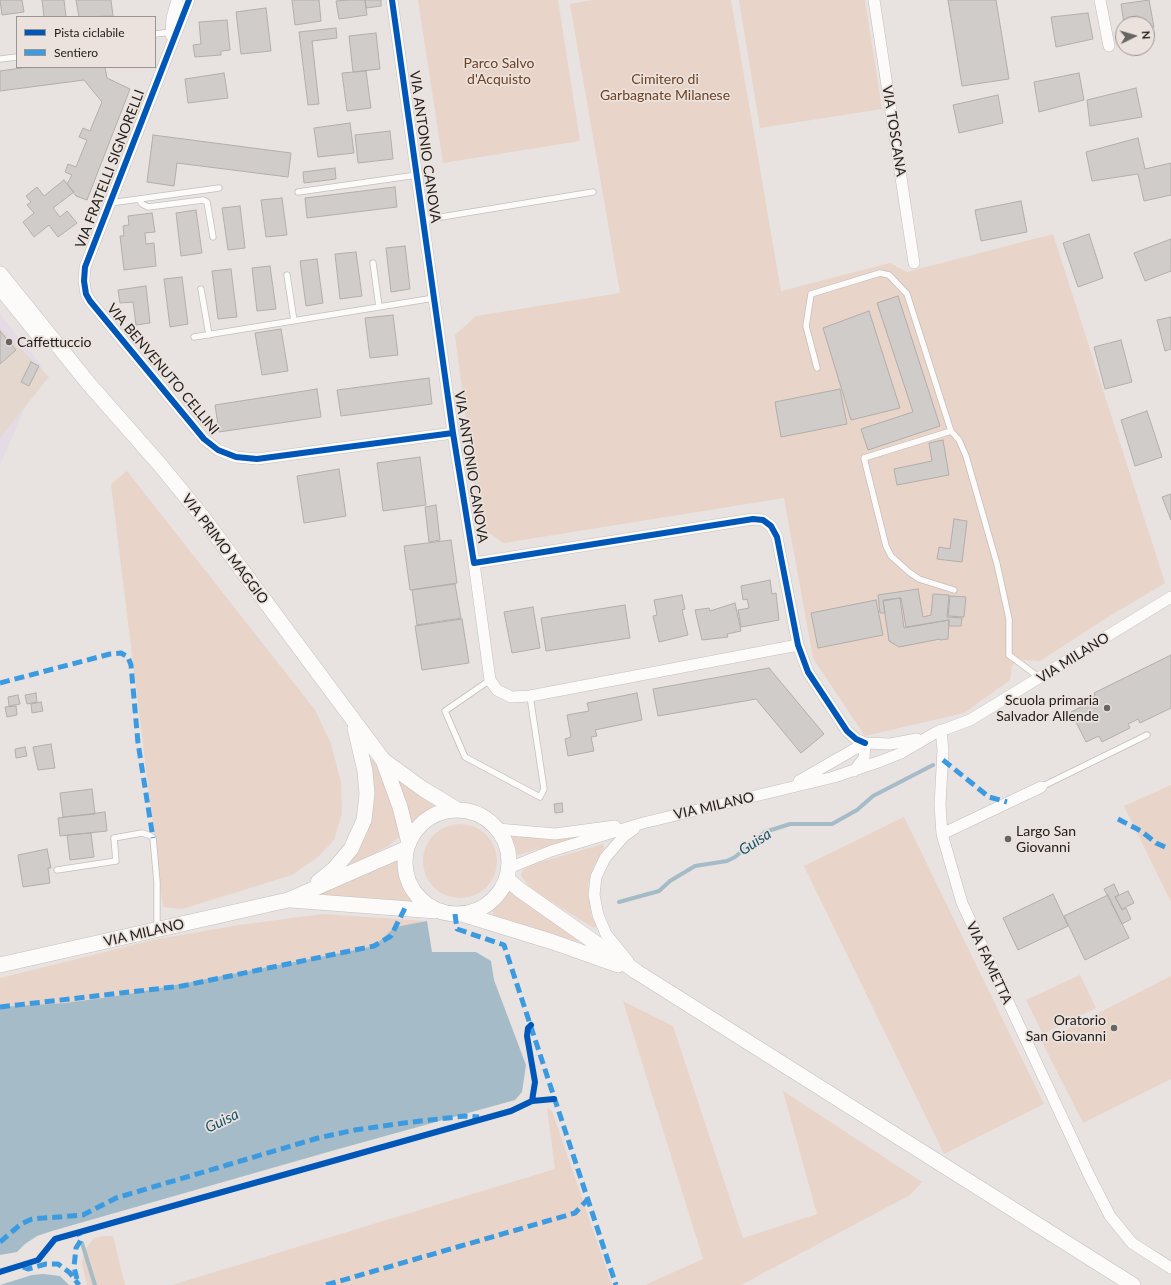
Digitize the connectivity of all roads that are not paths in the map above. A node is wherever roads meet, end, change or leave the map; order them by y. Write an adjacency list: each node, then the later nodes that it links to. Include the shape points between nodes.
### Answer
1 (170, 0): 7 (street)
2 (176, 0): 7 (street, VIA FRATELLI SIGNORELLI)
3 (189, 0): 9 (street, VIA FRATELLI SIGNORELLI)
4 (392, 0): 13 (street, VIA ANTONIO CANOVA)
5 (874, 0): 22 (street, VIA TOSCANA)
6 (1100, 0): 10 (street)
7 (172, 18): 9 (street, VIA FRATELLI SIGNORELLI)
8 (156, 34): 9 (lane)
9 (173, 35): 18 (street, VIA FRATELLI SIGNORELLI)
10 (1110, 46)
11 (16, 57): 12 (lane)
12 (0, 59)
13 (417, 175): 15 (lane); 19 (street, VIA ANTONIO CANOVA)
14 (219, 188): 17 (lane)
15 (298, 192)
16 (593, 192): 19 (lane)
17 (139, 199): 18 (lane); 20 (lane, via 148,207 203,200 207,202)
18 (110, 203): 25 (street, VIA FRATELLI SIGNORELLI, via 85,267)
19 (423, 220): 27 (street, VIA ANTONIO CANOVA)
20 (213, 237)
21 (373, 263): 29 (lane)
22 (914, 263)
23 (287, 275): 30 (lane)
24 (2, 278): 33 (street, VIA PRIMO MAGGIO, via 24,320); 35 (street, VIA PRIMO MAGGIO)
25 (84, 281): 37 (street, VIA BENVENUTO CELLINI, via 90,302 191,424 218,450 236,457 256,459)
26 (201, 289): 31 (lane)
27 (434, 298): 29 (lane); 37 (street, VIA ANTONIO CANOVA)
28 (0, 304): 33 (street, VIA PRIMO MAGGIO, via 21,326)
29 (379, 307): 30 (lane)
30 (294, 321): 31 (lane)
31 (209, 335): 32 (lane)
32 (194, 337)
33 (43, 341): 35 (street, VIA PRIMO MAGGIO)
34 (817, 368): 36 (lane, via 806,326 811,294 880,273 889,275 907,294)
35 (89, 384): 45 (street, VIA PRIMO MAGGIO, via 201,515)
36 (951, 431): 39 (lane, via 864,458 886,546 891,556 919,579); 42 (lane, via 959,440 966,456 997,564 1009,619 1009,655)
37 (453, 433): 38 (street, VIA ANTONIO CANOVA)
38 (474, 563): 41 (street, VIA ANTONIO CANOVA, via 753,519 763,520 771,526 777,537); 43 (street, VIA ANTONIO CANOVA)
39 (954, 590)
40 (1171, 597): 42 (street, VIA MILANO, via 1136,616)
41 (798, 645): 44 (street); 47 (street, VIA ANTONIO CANOVA, via 808,672)
42 (1041, 678): 46 (street, VIA MILANO, via 970,720)
43 (490, 680): 44 (street, via 497,690 505,695 518,698); 44 (lane, via 445,711 465,757 540,797 544,789)
44 (530, 696)
45 (353, 721): 52 (street, VIA PRIMO MAGGIO); 63 (street, VIA PRIMO MAGGIO, via 365,771 367,794 361,828 351,849 334,869 318,883)
46 (941, 730): 48 (street, VIA MILANO); 59 (street, VIA FAMETTA)
47 (847, 731): 50 (street, VIA ANTONIO CANOVA, via 856,740); 51 (street)
48 (929, 736): 50 (street, VIA MILANO, via 902,743); 53 (street, VIA MILANO, via 902,752)
49 (1147, 736): 54 (lane)
50 (864, 743): 51 (street, VIA MILANO); 53 (street, via 864,758)
51 (845, 755): 55 (street, VIA MILANO)
52 (383, 760): 56 (street, VIA PRIMO MAGGIO, via 422,789); 60 (street, VIA PRIMO MAGGIO, via 400,807)
53 (854, 771): 55 (street, VIA MILANO)
54 (1041, 787): 59 (street)
55 (785, 789): 57 (street, VIA MILANO)
56 (456, 809): 58 (street, via 475,813 492,822); 60 (street, via 427,819 416,830)
57 (643, 823): 58 (street, VIA MILANO, via 555,834); 62 (street, VIA MILANO, via 551,851); 68 (street, via 624,836 605,858 596,877 594,895 598,915 606,934)
58 (498, 829): 62 (street, via 508,848)
59 (942, 834): 69 (street, VIA FAMETTA, via 962,904 1103,1202 1115,1224 1132,1243)
60 (408, 846): 63 (street, VIA MILANO); 64 (street, via 405,867 411,886 423,901)
61 (57, 870): 66 (lane, via 116,861 114,838 142,833 149,835 153,838 157,882)
62 (508, 873): 65 (street, via 497,896 490,903 481,909); 68 (street, via 520,890)
63 (288, 900): 64 (street, VIA MILANO); 66 (street, VIA MILANO)
64 (439, 911): 65 (street)
65 (462, 914): 68 (street, via 553,942)
66 (157, 930): 67 (street, VIA MILANO)
67 (0, 965)
68 (637, 972): 70 (street)
69 (1171, 1268)
70 (1133, 1285)

